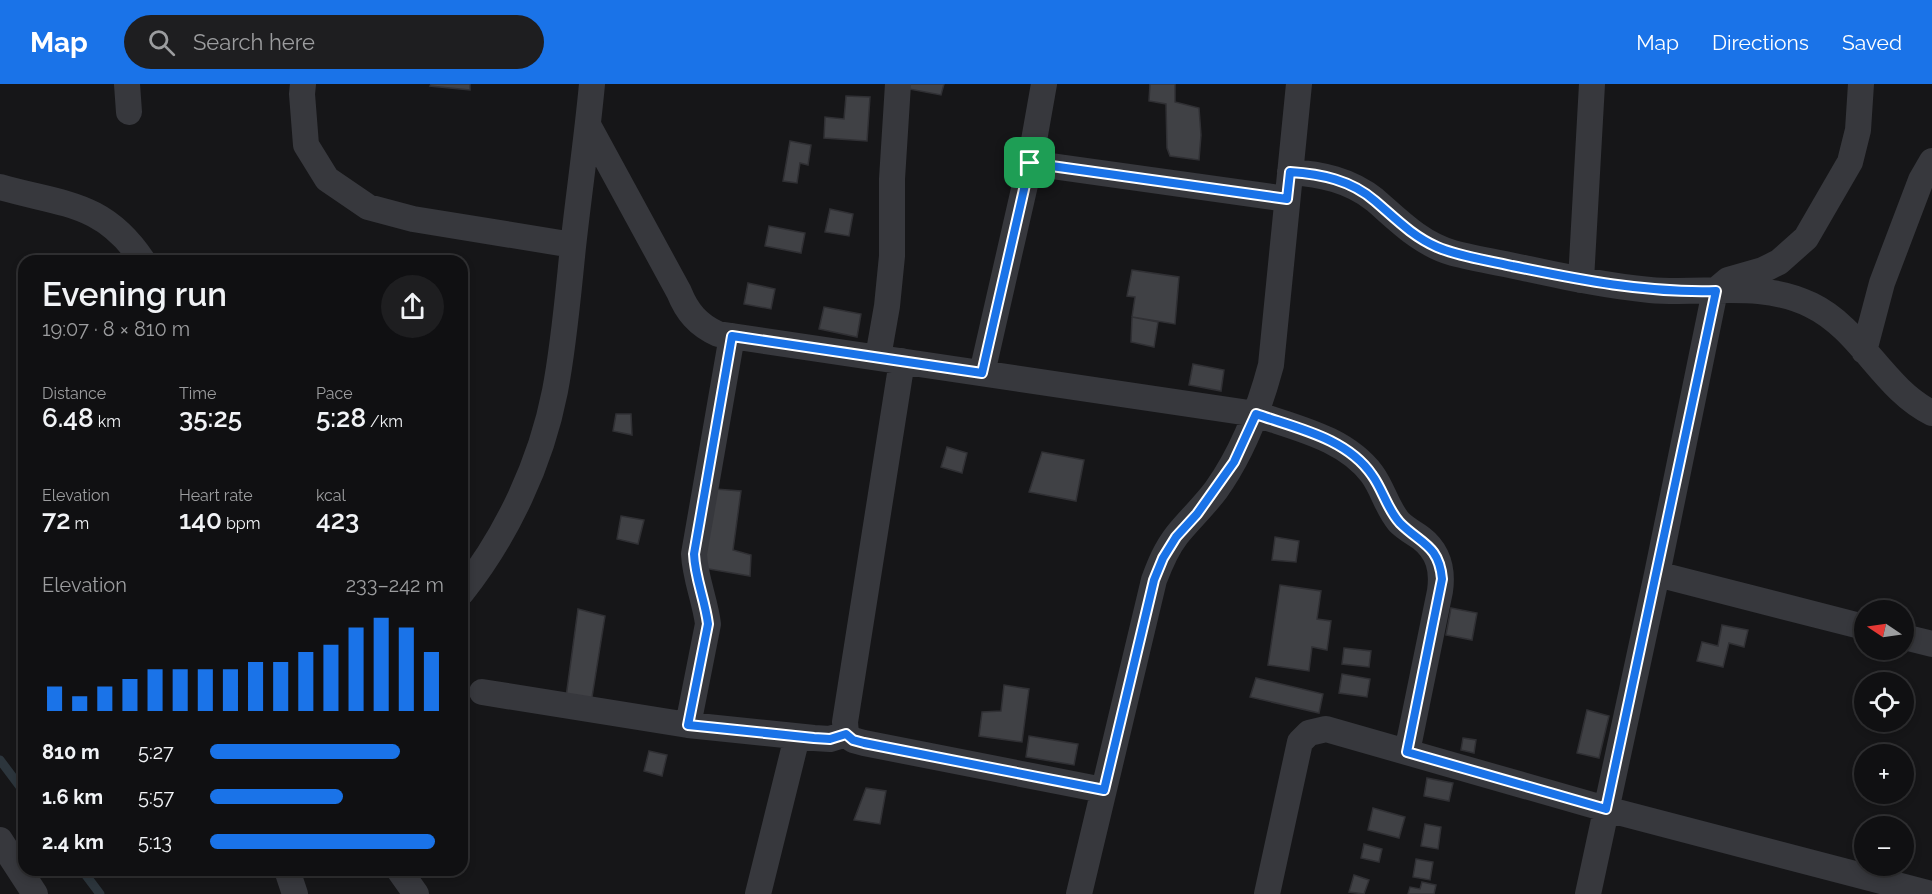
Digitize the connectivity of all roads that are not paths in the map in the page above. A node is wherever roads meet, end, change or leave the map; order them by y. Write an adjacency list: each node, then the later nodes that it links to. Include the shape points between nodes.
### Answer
1 (127, 84): 9 (street)
2 (303, 84): 16 (street, via 306,146 327,179 368,207 413,219)
3 (592, 84): 10 (street)
4 (898, 84): 22 (street, via 887,306)
5 (1044, 84): 12 (street)
6 (1299, 84): 13 (street)
7 (1592, 84): 18 (street)
8 (1862, 84): 19 (street, via 1858,130 1850,162 1806,238 1779,262 1728,280)
9 (129, 112)
10 (588, 125): 16 (street); 20 (street, via 685,306 706,328)
11 (1932, 161): 21 (street, via 1882,283)
12 (1030, 163): 15 (street); 23 (street)
13 (1290, 172): 15 (street); 18 (street, via 1334,178 1355,187 1406,229 1452,253)
14 (0, 187): 17 (street, via 83,208 119,231)
15 (1287, 199): 25 (street, via 1271,365)
16 (573, 245): 27 (street, via 562,349 543,437 512,514)
17 (138, 255)
18 (1581, 280): 19 (street, via 1652,290)
19 (1716, 291): 21 (street, via 1749,290 1791,297 1811,305 1836,320); 26 (street)
20 (732, 336): 22 (street); 32 (street, via 694,554 708,624)
21 (1864, 351): 24 (street, via 1913,403)
22 (890, 359): 23 (street); 33 (street)
23 (982, 373): 25 (street)
24 (1932, 413)
25 (1256, 414): 35 (street, via 1329,440 1360,461 1399,522 1430,546 1441,567 1442,579); 36 (street, via 1234,462 1210,498 1176,537 1154,580)
26 (1657, 574): 28 (street); 37 (street)
27 (468, 583)
28 (1854, 624)
29 (1914, 640): 30 (street)
30 (1932, 644)
31 (482, 692): 32 (street)
32 (688, 725): 34 (street)
33 (846, 734): 34 (street, via 830,739); 36 (street, via 864,743)
34 (797, 737): 47 (street)
35 (1407, 752): 37 (street); 49 (street, via 1335,730 1317,730 1300,742)
36 (1104, 790): 48 (street)
37 (1606, 809): 43 (street); 50 (street)
38 (0, 840): 39 (street)
39 (18, 868)
40 (23, 876): 44 (street)
41 (289, 876): 45 (street)
42 (403, 876): 46 (street)
43 (1878, 887): 51 (street)
44 (35, 894)
45 (295, 894)
46 (416, 894)
47 (759, 894)
48 (1079, 894)
49 (1267, 894)
50 (1587, 894)
51 (1931, 894)

